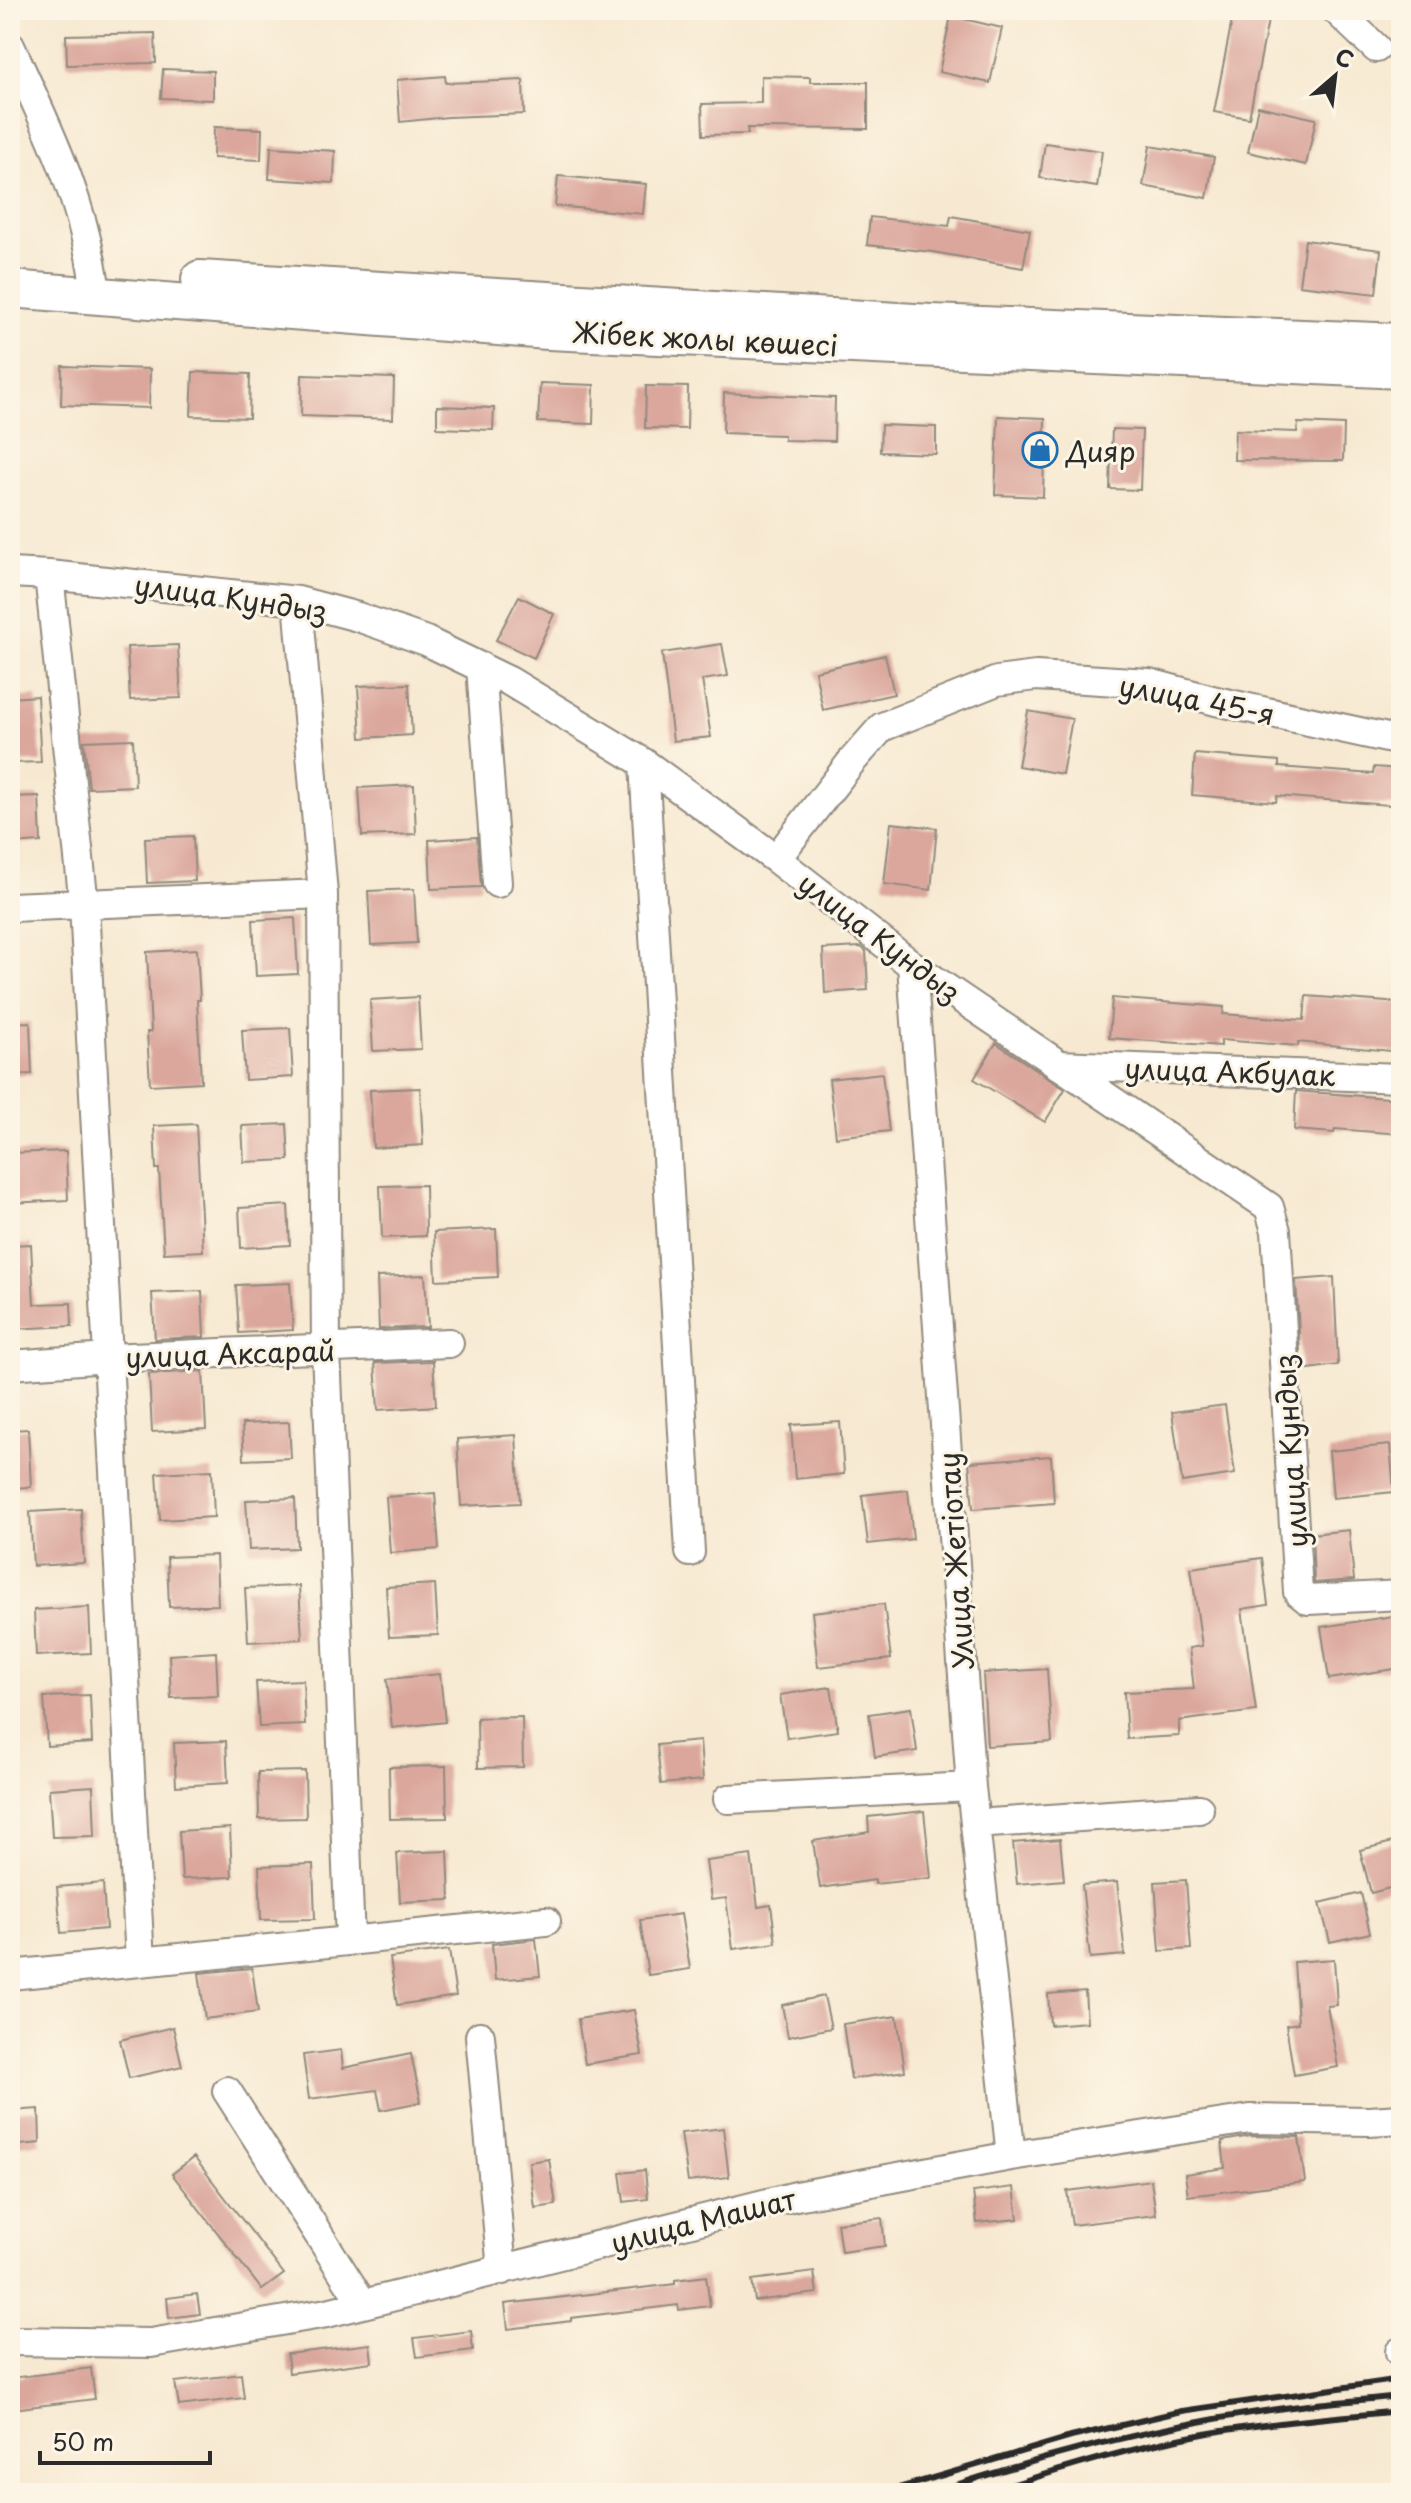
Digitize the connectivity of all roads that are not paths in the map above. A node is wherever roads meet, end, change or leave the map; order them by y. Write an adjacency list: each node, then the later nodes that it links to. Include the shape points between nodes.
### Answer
1 (1336, 10): 3 (street)
2 (10, 46): 5 (street, via 74,196)
3 (1376, 48)
4 (10, 265): 5 (main road, Жібек жолы көшесі)
5 (95, 284): 6 (main road, Жібек жолы көшесі); 7 (main road, Жібек жолы көшесі); 8 (main road, Жібек жолы көшесі, via 548,331)
6 (10, 289)
7 (1401, 342)
8 (1401, 370)
9 (10, 573): 10 (street, улица Кундыз)
10 (49, 575): 11 (street, улица Кундыз); 18 (street)
11 (298, 601): 12 (street, улица Кундыз, via 426,641); 17 (street)
12 (481, 667): 14 (street, улица Кундыз); 16 (street)
13 (1401, 741): 15 (street, улица 45-я, via 1149,683 1036,676 997,681 882,727)
14 (644, 763): 15 (street, улица Кундыз); 27 (street)
15 (776, 859): 20 (street, улица Кундыз)
16 (497, 883)
17 (323, 894): 18 (street); 24 (street)
18 (84, 905): 19 (street); 25 (street)
19 (10, 907)
20 (912, 965): 21 (street, улица Кундыз); 29 (street, Улица Жетіотау)
21 (1058, 1065): 22 (street, улица Акбулак); 28 (street, улица Кундыз, via 1269,1207 1276,1231 1298,1592 1308,1600)
22 (1401, 1078)
23 (449, 1343): 24 (street, улица Аксарай)
24 (326, 1350): 25 (street, улица Аксарай); 34 (street)
25 (108, 1358): 26 (street, улица Аксарай); 35 (street)
26 (10, 1365)
27 (690, 1552)
28 (1401, 1595)
29 (971, 1787): 30 (street); 32 (street, Улица Жетіотау)
30 (728, 1799)
31 (1199, 1809): 32 (street)
32 (975, 1824): 40 (street, Улица Жетіотау)
33 (546, 1921): 34 (street)
34 (350, 1940): 35 (street)
35 (140, 1962): 36 (street)
36 (10, 1975)
37 (480, 2036): 41 (street)
38 (227, 2091): 42 (street)
39 (1401, 2119): 40 (street, улица Машат, via 1250,2119)
40 (1011, 2156): 41 (street, улица Машат, via 796,2196)
41 (502, 2270): 42 (street, улица Машат)
42 (363, 2304): 43 (street, улица Машат, via 151,2343)
43 (10, 2341)

